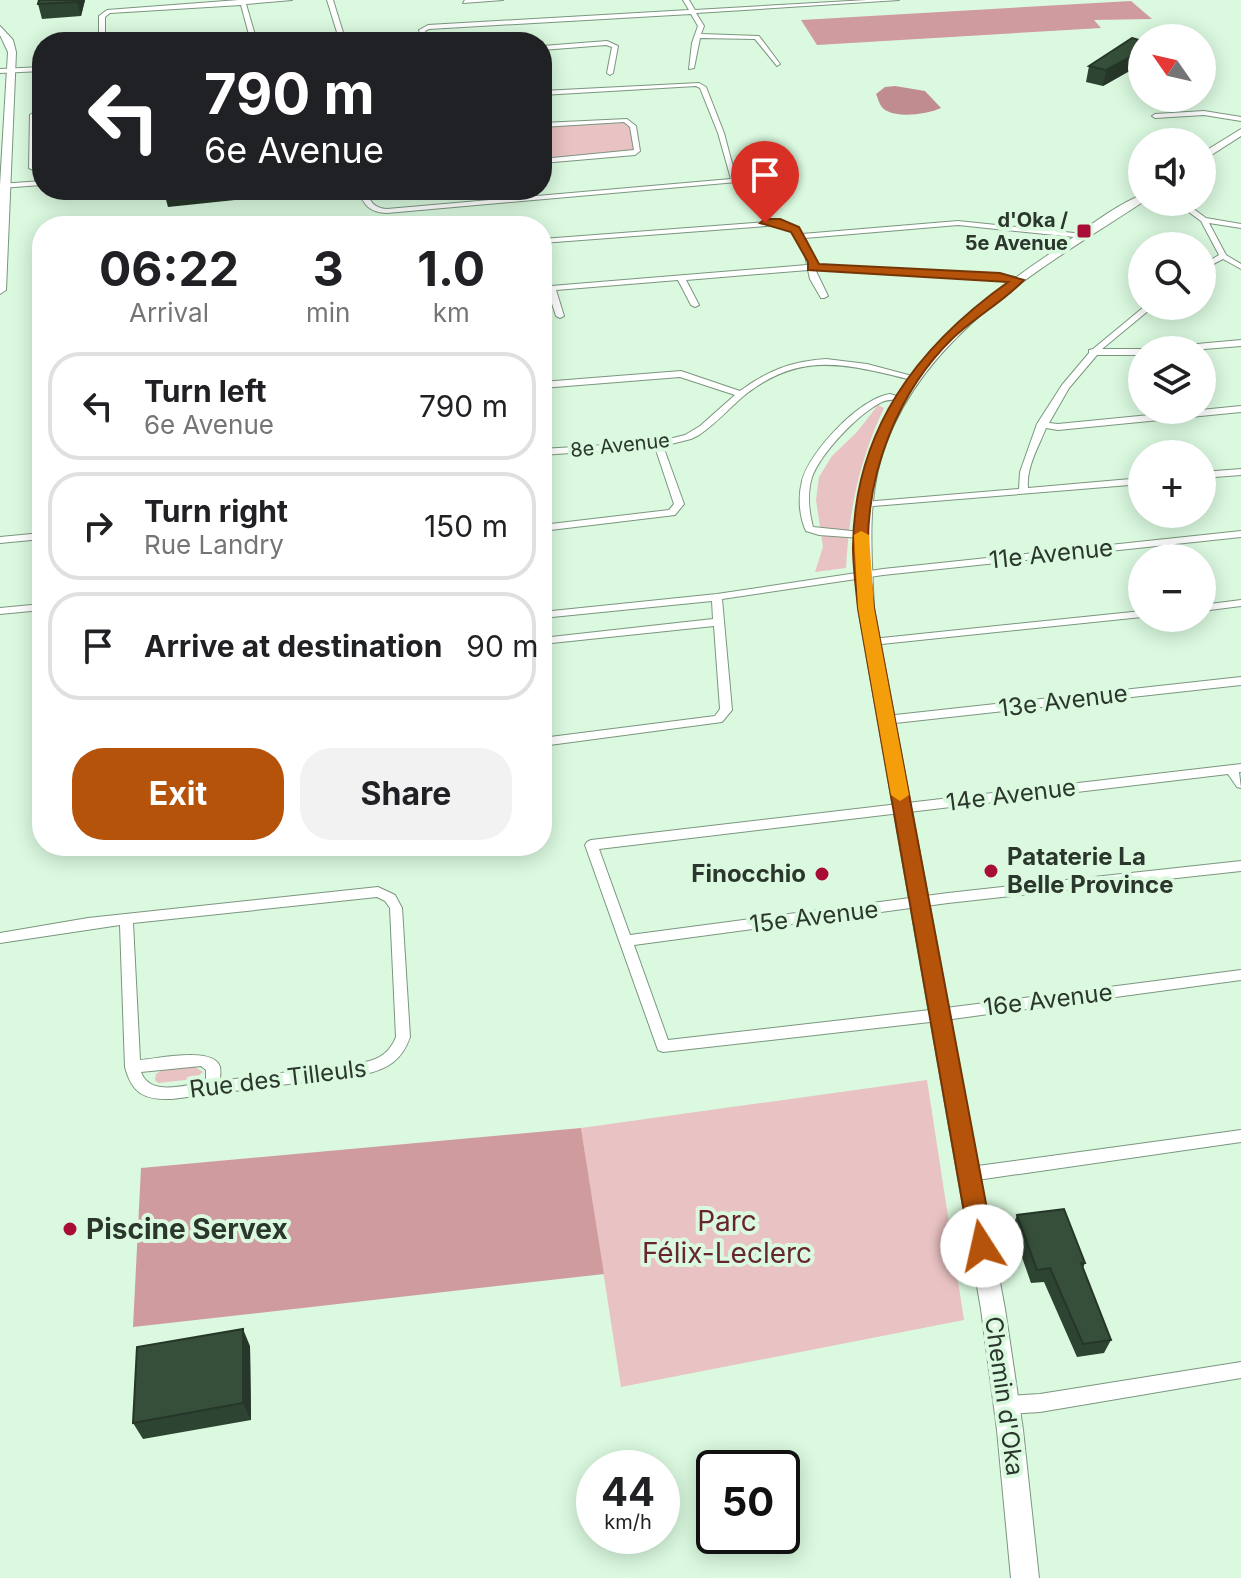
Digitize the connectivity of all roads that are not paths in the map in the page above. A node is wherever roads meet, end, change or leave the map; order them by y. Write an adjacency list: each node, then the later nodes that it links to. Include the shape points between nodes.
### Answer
1 (289, 0): 7 (street)
2 (330, 0): 13 (street)
3 (500, 0): 6 (street)
4 (686, 0): 8 (street)
5 (896, 0): 8 (street)
6 (465, 1): 9 (street)
7 (243, 2): 11 (street, via 105,12); 12 (street)
8 (694, 13): 9 (street); 15 (street, via 701,26)
9 (473, 25): 14 (street, via 426,27)
10 (0, 29): 20 (main road, via 11,47)
11 (102, 32)
12 (251, 32)
13 (340, 32)
14 (422, 32)
15 (698, 36): 17 (street, via 757,37); 18 (street)
16 (552, 47): 22 (street, via 615,46)
17 (777, 64)
18 (691, 68)
19 (32, 69): 20 (street)
20 (11, 70): 21 (street); 33 (main road)
21 (0, 71)
22 (610, 73)
23 (552, 92): 34 (street, via 697,84 703,87 735,181)
24 (1155, 116): 25 (street, via 1204,113)
25 (1241, 119)
26 (552, 124): 30 (street, via 625,120 633,126 637,151)
27 (1241, 132): 29 (main road)
28 (32, 142): 31 (street)
29 (1216, 149)
30 (552, 160)
31 (32, 170)
32 (32, 184): 33 (street)
33 (2, 186): 51 (main road)
34 (552, 197)
35 (365, 200): 36 (street, via 374,210 387,211)
36 (515, 200)
37 (1128, 207): 42 (main road, Chemin d'Oka)
38 (1198, 216): 39 (street)
39 (1204, 220): 40 (street); 44 (street)
40 (1241, 226)
41 (801, 236): 42 (street, via 958,223); 43 (street, via 787,225 765,223); 46 (street)
42 (1084, 236): 49 (main road, Chemin d'Oka)
43 (552, 240)
44 (1223, 256): 45 (street); 47 (street)
45 (1216, 260)
46 (812, 267): 48 (street); 49 (street); 52 (street)
47 (1241, 267)
48 (681, 278): 50 (street); 54 (street)
49 (1018, 280): 61 (main road, Chemin d'Oka, via 968,317)
50 (552, 289)
51 (0, 290)
52 (824, 296)
53 (552, 301): 55 (street)
54 (695, 305)
55 (560, 316)
56 (1132, 320): 59 (street)
57 (1241, 343): 58 (street)
58 (1216, 345)
59 (1092, 352): 60 (street); 66 (street, via 1060,390)
60 (1128, 352)
61 (912, 377): 63 (street, 8e Avenue, via 852,363 813,361 779,368); 64 (main road, Chemin d'Oka)
62 (552, 384): 63 (street, via 681,374)
63 (741, 394): 67 (street, 8e Avenue, via 703,428)
64 (899, 398): 73 (main road, Chemin d'Oka, via 875,454); 76 (street, via 882,398 860,415 817,460 807,479 809,529)
65 (1241, 409): 66 (street, via 1058,427)
66 (1042, 424): 72 (street, via 1022,480)
67 (658, 443): 68 (street, 8e Avenue); 74 (street, via 679,504 672,513)
68 (552, 451)
69 (1241, 472): 70 (street)
70 (1216, 474)
71 (1128, 482): 72 (street)
72 (1025, 492): 73 (street)
73 (864, 505): 76 (main road, Chemin d'Oka)
74 (552, 527)
75 (1241, 534): 79 (street, 11e Avenue)
76 (861, 535): 79 (main road, Chemin d'Oka)
77 (32, 537): 78 (street)
78 (0, 540)
79 (862, 575): 80 (street, 11e Avenue); 89 (main road, Chemin d'Oka)
80 (717, 597): 85 (street, 11e Avenue); 87 (street)
81 (1241, 603): 82 (street)
82 (1216, 606)
83 (32, 608): 84 (street)
84 (0, 611)
85 (552, 614)
86 (1128, 615): 89 (street)
87 (720, 622): 88 (street); 92 (street, via 726,710 718,719)
88 (552, 640)
89 (872, 642): 91 (main road, Chemin d'Oka)
90 (1241, 681): 91 (street, 13e Avenue)
91 (886, 720): 95 (main road, Chemin d'Oka)
92 (552, 741)
93 (1236, 769): 94 (street); 95 (street, 14e Avenue)
94 (1241, 784)
95 (902, 808): 97 (main road, Chemin d'Oka); 100 (street, 14e Avenue, via 591,845)
96 (1241, 866): 97 (street, 15e Avenue)
97 (920, 902): 100 (street, 15e Avenue); 102 (main road, Chemin d'Oka)
98 (126, 920): 99 (street, Rue des Tilleuls); 103 (street); 104 (street, Rue des Tilleuls, via 366,891 386,894 394,902 403,1037 392,1058 374,1067)
99 (0, 938)
100 (626, 941): 102 (street, 16e Avenue, via 663,1046)
101 (1241, 975): 102 (street, 16e Avenue)
102 (939, 1015): 106 (main road, Chemin d'Oka)
103 (132, 1067): 104 (street, Rue des Tilleuls, via 138,1084 154,1094); 104 (street, via 203,1060 213,1067)
104 (213, 1087)
105 (1241, 1136): 106 (street)
106 (970, 1174): 108 (main road, Chemin d'Oka)
107 (1241, 1370): 108 (street)
108 (1007, 1405): 109 (main road, Chemin d'Oka)
109 (1025, 1578)

